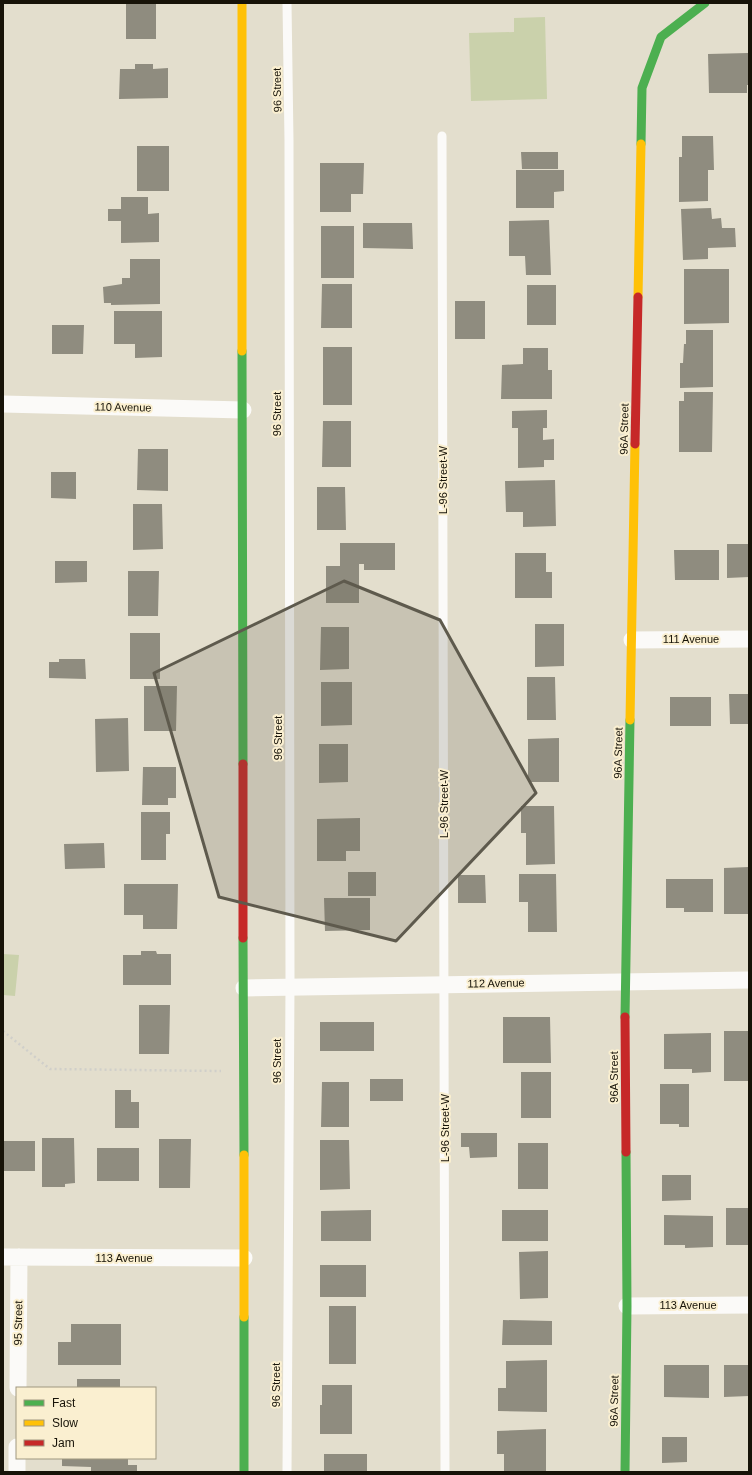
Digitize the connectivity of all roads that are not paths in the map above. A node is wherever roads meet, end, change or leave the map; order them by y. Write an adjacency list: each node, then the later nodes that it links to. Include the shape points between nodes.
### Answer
1 (242, 3): 6 (street)
2 (287, 3): 12 (lane, 96 Street)
3 (705, 3): 8 (street, 96A Street, via 661,37 642,88)
4 (442, 136): 11 (lane, L-96 Street-W)
5 (3, 404): 6 (street, 110 Avenue)
6 (243, 410): 13 (street)
7 (749, 639): 8 (street, 111 Avenue)
8 (632, 640): 10 (street, 96A Street)
9 (749, 980): 10 (street, 112 Avenue)
10 (625, 981): 11 (street, 112 Avenue); 17 (street, 96A Street)
11 (445, 984): 12 (street, 112 Avenue); 23 (lane, L-96 Street-W)
12 (290, 987): 13 (street, 112 Avenue); 22 (lane, 96 Street)
13 (244, 988): 15 (street)
14 (11, 1257): 15 (street, 113 Avenue); 18 (street, 95 Street)
15 (244, 1258): 21 (street)
16 (749, 1305): 17 (street, 113 Avenue)
17 (627, 1306): 24 (street, 96A Street)
18 (18, 1387)
19 (17, 1459): 20 (street)
20 (17, 1472)
21 (244, 1472)
22 (287, 1472)
23 (445, 1472)
24 (625, 1472)

